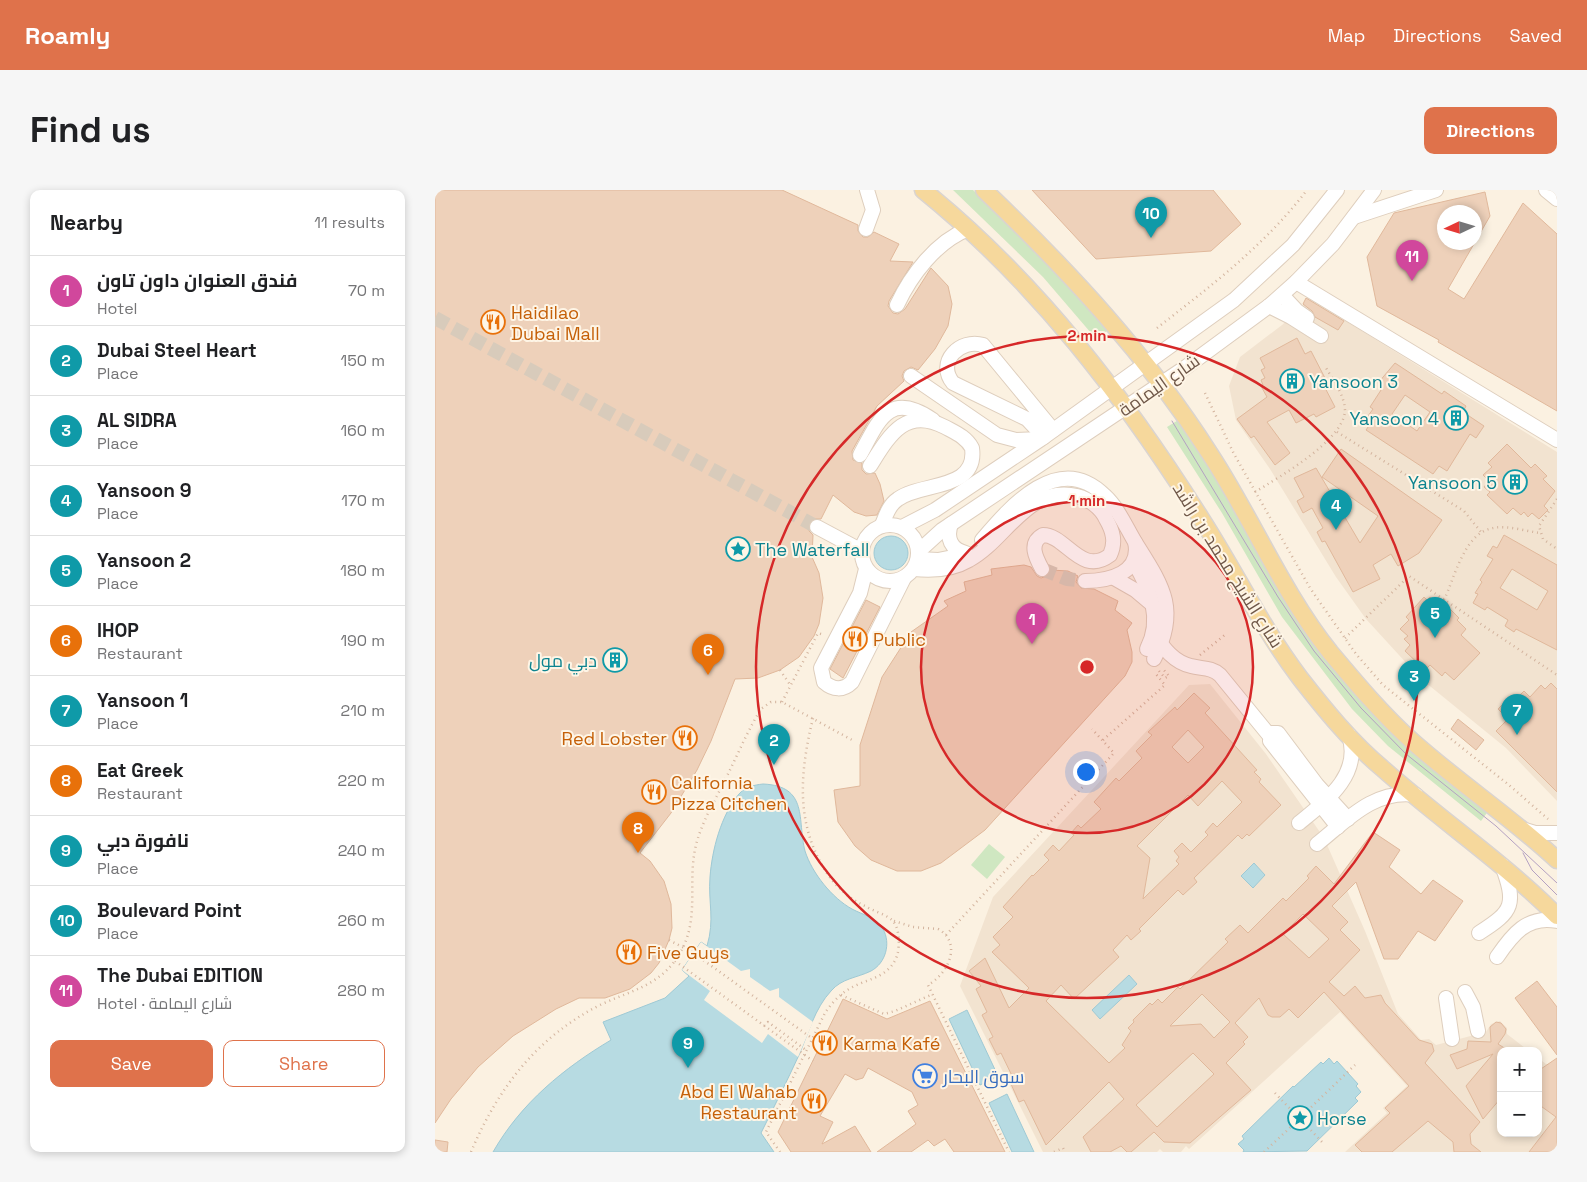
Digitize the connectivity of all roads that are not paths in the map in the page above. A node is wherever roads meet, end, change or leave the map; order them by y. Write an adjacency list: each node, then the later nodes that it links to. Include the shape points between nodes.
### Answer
1 (867, 190): 10 (street, via 873,210)
2 (923, 190): 11 (main road, شارع الشيخ محمد بن راشد)
3 (984, 190): 16 (main road, via 1067,273)
4 (1337, 190): 16 (street, شارع اليمامة, via 1299,238 1255,283)
5 (1374, 190): 9 (street, شارع اليمامة)
6 (1436, 190): 9 (street)
7 (1546, 190): 8 (street)
8 (1557, 199)
9 (1354, 217): 12 (street, شارع اليمامة)
10 (866, 229)
11 (968, 229): 14 (street, via 946,241 923,264); 19 (main road, شارع الشيخ محمد بن راشد, via 1032,291)
12 (1296, 282): 13 (street, شارع اليمامة); 23 (street)
13 (1282, 295): 15 (street, شارع اليمامة); 15 (street, via 1322,333)
14 (897, 305)
15 (1269, 306): 18 (street, شارع اليمامة)
16 (1147, 364): 18 (main road); 19 (street, شارع اليمامة)
17 (911, 376): 22 (street, via 997,435 1016,440)
18 (1162, 383): 20 (street, شارع اليمامة); 45 (main road, via 1213,457 1305,617 1333,656 1412,741)
19 (1111, 387): 20 (main road, شارع الشيخ محمد بن راشد); 22 (street, شارع اليمامة)
20 (1127, 408): 24 (street, شارع اليمامة); 40 (main road, شارع الشيخ محمد بن راشد, via 1204,522 1276,645)
21 (939, 424): 21 (street, via 921,419 902,425 865,460 881,418 892,409 912,408); 25 (street, via 968,441 972,448 971,464 960,476 944,485 899,497 887,511)
22 (1046, 435): 22 (street, via 983,345 966,344 950,356 946,366 953,383 1027,419); 27 (street, شارع اليمامة, via 935,510)
23 (1557, 440)
24 (951, 524): 30 (street, via 951,543); 32 (street, شارع اليمامة, via 933,536)
25 (882, 525): 27 (street); 29 (street, via 868,535)
26 (817, 527): 29 (street)
27 (902, 527): 32 (street, via 916,541)
28 (1135, 542): 30 (street, via 1105,496 1087,484 1065,479 1033,489 1007,510 981,541); 31 (street); 38 (street, via 1165,594 1167,620)
29 (862, 551): 33 (street)
30 (966, 553): 32 (street)
31 (1134, 562): 35 (street); 37 (street)
32 (913, 564): 33 (street, via 894,581 874,576); 33 (street, شارع اليمامة, via 852,682 841,689 829,687 821,675 821,668 860,593); 34 (street, via 937,570 969,560 989,546 1006,526 1044,499 1072,495 1097,507 1111,527 1114,540 1110,555 1097,561 1089,560 1068,550 1052,537 1043,536 1035,541 1034,546)
33 (866, 568)
34 (1042, 569)
35 (1114, 578): 36 (street); 37 (street)
36 (1085, 581)
37 (1154, 606): 38 (street)
38 (1157, 638): 39 (street); 42 (street, via 1180,662 1210,668 1220,675 1269,735 1278,732)
39 (1151, 659)
40 (1349, 735): 41 (main road, شارع الشيخ محمد بن راشد); 42 (street, via 1353,754 1351,764 1343,782)
41 (1415, 795): 43 (street, via 1383,796); 49 (main road, شارع الشيخ محمد بن راشد)
42 (1324, 802): 43 (street); 44 (street)
43 (1343, 823): 47 (street)
44 (1299, 824)
45 (1525, 830): 46 (street); 48 (main road)
46 (1557, 833)
47 (1317, 844)
48 (1557, 860)
49 (1501, 864): 50 (main road, شارع الشيخ محمد بن راشد); 52 (street, via 1510,888 1510,907 1497,922)
50 (1557, 916)
51 (1557, 921): 53 (street, via 1524,925)
52 (1479, 934)
53 (1497, 957)
54 (1465, 992): 56 (street)
55 (1446, 998): 57 (street)
56 (1479, 1031)
57 (1452, 1039)

